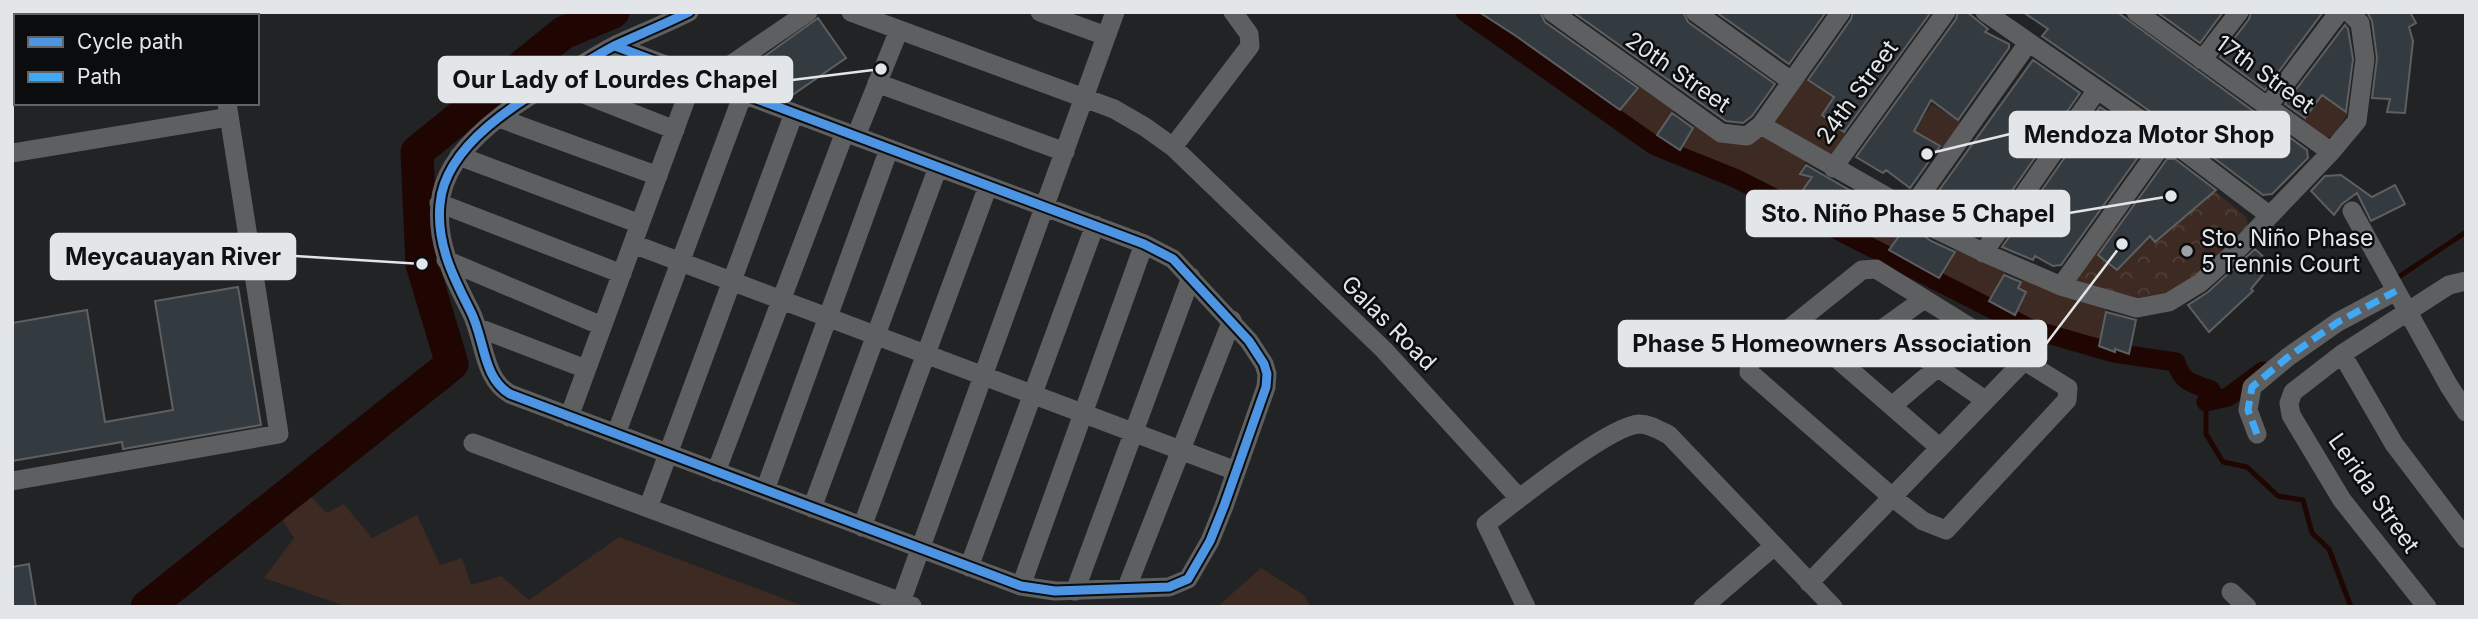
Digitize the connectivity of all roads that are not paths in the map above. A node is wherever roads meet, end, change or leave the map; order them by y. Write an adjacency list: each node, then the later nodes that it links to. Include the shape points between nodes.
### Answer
1 (690, 12): 19 (street)
2 (808, 12): 21 (street)
3 (851, 12): 16 (street, Galas Road)
4 (1040, 12): 17 (street)
5 (1115, 12): 17 (street)
6 (1233, 12): 36 (street, via 1249,34 1250,46)
7 (1552, 12): 33 (street, 20th Street, via 1721,133)
8 (1695, 12): 22 (street)
9 (1946, 12): 43 (street, 24th Street)
10 (1985, 12): 18 (street)
11 (2136, 12): 20 (street, 17th Street)
12 (2239, 12): 20 (street)
13 (2339, 12): 28 (street)
14 (2349, 12): 39 (street, 20th Street, via 2360,23 2364,72 2357,121)
15 (1838, 13): 22 (street)
16 (899, 30): 24 (street); 27 (street, Galas Road)
17 (1107, 36): 27 (street)
18 (2028, 43): 25 (street); 48 (street)
19 (615, 46): 21 (street); 23 (street)
20 (2202, 60): 28 (street, 17th Street)
21 (701, 79): 26 (street); 32 (street)
22 (1791, 81): 33 (street)
23 (553, 82): 31 (street); 32 (street)
24 (877, 83): 34 (street); 38 (street)
25 (2096, 90): 35 (street); 55 (street)
26 (743, 94): 30 (street); 57 (street)
27 (1084, 98): 36 (street, Galas Road, via 1114,109); 38 (street)
28 (2267, 106): 39 (street, 17th Street)
29 (228, 110): 40 (street); 96 (street, via 279,434)
30 (794, 113): 34 (street); 60 (street)
31 (499, 118): 41 (street); 44 (street)
32 (675, 130): 44 (street)
33 (1754, 130): 43 (street, 20th Street)
34 (850, 134): 37 (street); 65 (street)
35 (2167, 138): 50 (street); 62 (street)
36 (1173, 147): 99 (street, Galas Road, via 1384,351)
37 (889, 149): 42 (street); 67 (street)
38 (1065, 152): 47 (street)
39 (2331, 152): 50 (street, 20th Street)
40 (12, 153)
41 (459, 156): 46 (street); 51 (street)
42 (937, 166): 45 (street); 73 (street)
43 (1833, 167): 48 (street, 20th Street)
44 (658, 176): 51 (street)
45 (988, 186): 47 (street); 74 (street)
46 (439, 203): 56 (street); 58 (street)
47 (1045, 206): 52 (street); 80 (street)
48 (1910, 210): 55 (street, 20th Street, via 1937,230)
49 (2352, 211): 63 (street)
50 (2269, 215): 62 (street, 20th Street, via 2200,284 2169,302 2137,308)
51 (640, 224): 53 (street)
52 (1095, 225): 54 (street); 81 (street)
53 (633, 244): 57 (street); 58 (street)
54 (1144, 244): 59 (street, via 1173,259); 85 (street)
55 (1983, 253): 62 (street, 20th Street)
56 (446, 260): 70 (street); 71 (street)
57 (680, 261): 60 (street); 88 (street)
58 (622, 274): 70 (street)
59 (1191, 277): 68 (street); 87 (street)
60 (732, 281): 65 (street); 93 (street)
61 (2466, 281): 66 (street, via 2449,285)
62 (2061, 286)
63 (2396, 291): 66 (street); 89 (street, via 2337,322 2252,387 2248,410)
64 (1924, 299): 69 (street, via 1876,269 1862,270); 72 (street); 77 (street)
65 (782, 300): 67 (street); 95 (street)
66 (2407, 311): 75 (street); 84 (street)
67 (828, 317): 73 (street); 97 (street)
68 (1232, 320): 92 (street); 94 (street, via 1258,352 1267,374 1264,395)
69 (1796, 323): 76 (street); 98 (street, via 1751,359 1749,372)
70 (602, 326): 79 (street)
71 (479, 328): 79 (street); 86 (street, via 489,369 500,388)
72 (1882, 329): 76 (street); 78 (street)
73 (876, 335): 74 (street); 101 (street)
74 (926, 354): 80 (street); 102 (street)
75 (2343, 354): 103 (street, via 2394,444); 117 (street, Lerida Street, via 2293,392 2291,415 2342,500)
76 (1839, 360): 83 (street)
77 (2024, 361): 82 (street); 98 (street, via 2068,388 2067,400 1946,530 1923,521)
78 (1938, 367): 82 (street); 83 (street)
79 (586, 369): 86 (street)
80 (983, 376): 81 (street); 105 (street)
81 (1033, 394): 85 (street); 106 (street)
82 (1985, 400): 91 (street)
83 (1892, 406): 91 (street)
84 (2466, 412)
85 (1083, 413): 87 (street); 108 (street)
86 (569, 416): 88 (street)
87 (1133, 432): 92 (street); 110 (street)
88 (616, 434): 93 (street)
89 (2257, 434)
90 (473, 443): 100 (street)
91 (1940, 448): 98 (street)
92 (1181, 450): 94 (street); 109 (street)
93 (669, 454): 95 (street); 100 (street)
94 (1236, 471): 109 (street, via 1210,541 1188,579 1169,587)
95 (716, 472): 97 (street)
96 (12, 481)
97 (765, 490): 101 (street)
98 (1892, 497): 107 (street)
99 (1520, 498): 104 (street, via 1612,433 1640,424 1669,435); 113 (street, via 1486,524)
100 (648, 508): 112 (street)
101 (812, 508): 102 (street)
102 (862, 527): 105 (street)
103 (2466, 539)
104 (1773, 547): 107 (street); 114 (street)
105 (920, 548): 106 (street); 112 (street)
106 (969, 567): 108 (street)
107 (1809, 583): 115 (street)
108 (1021, 586): 110 (street)
109 (1127, 587): 110 (street)
110 (1075, 591)
111 (2231, 592): 116 (street)
112 (907, 605)
113 (1525, 607)
114 (1703, 607)
115 (1833, 607)
116 (2248, 607)
117 (2427, 607)

